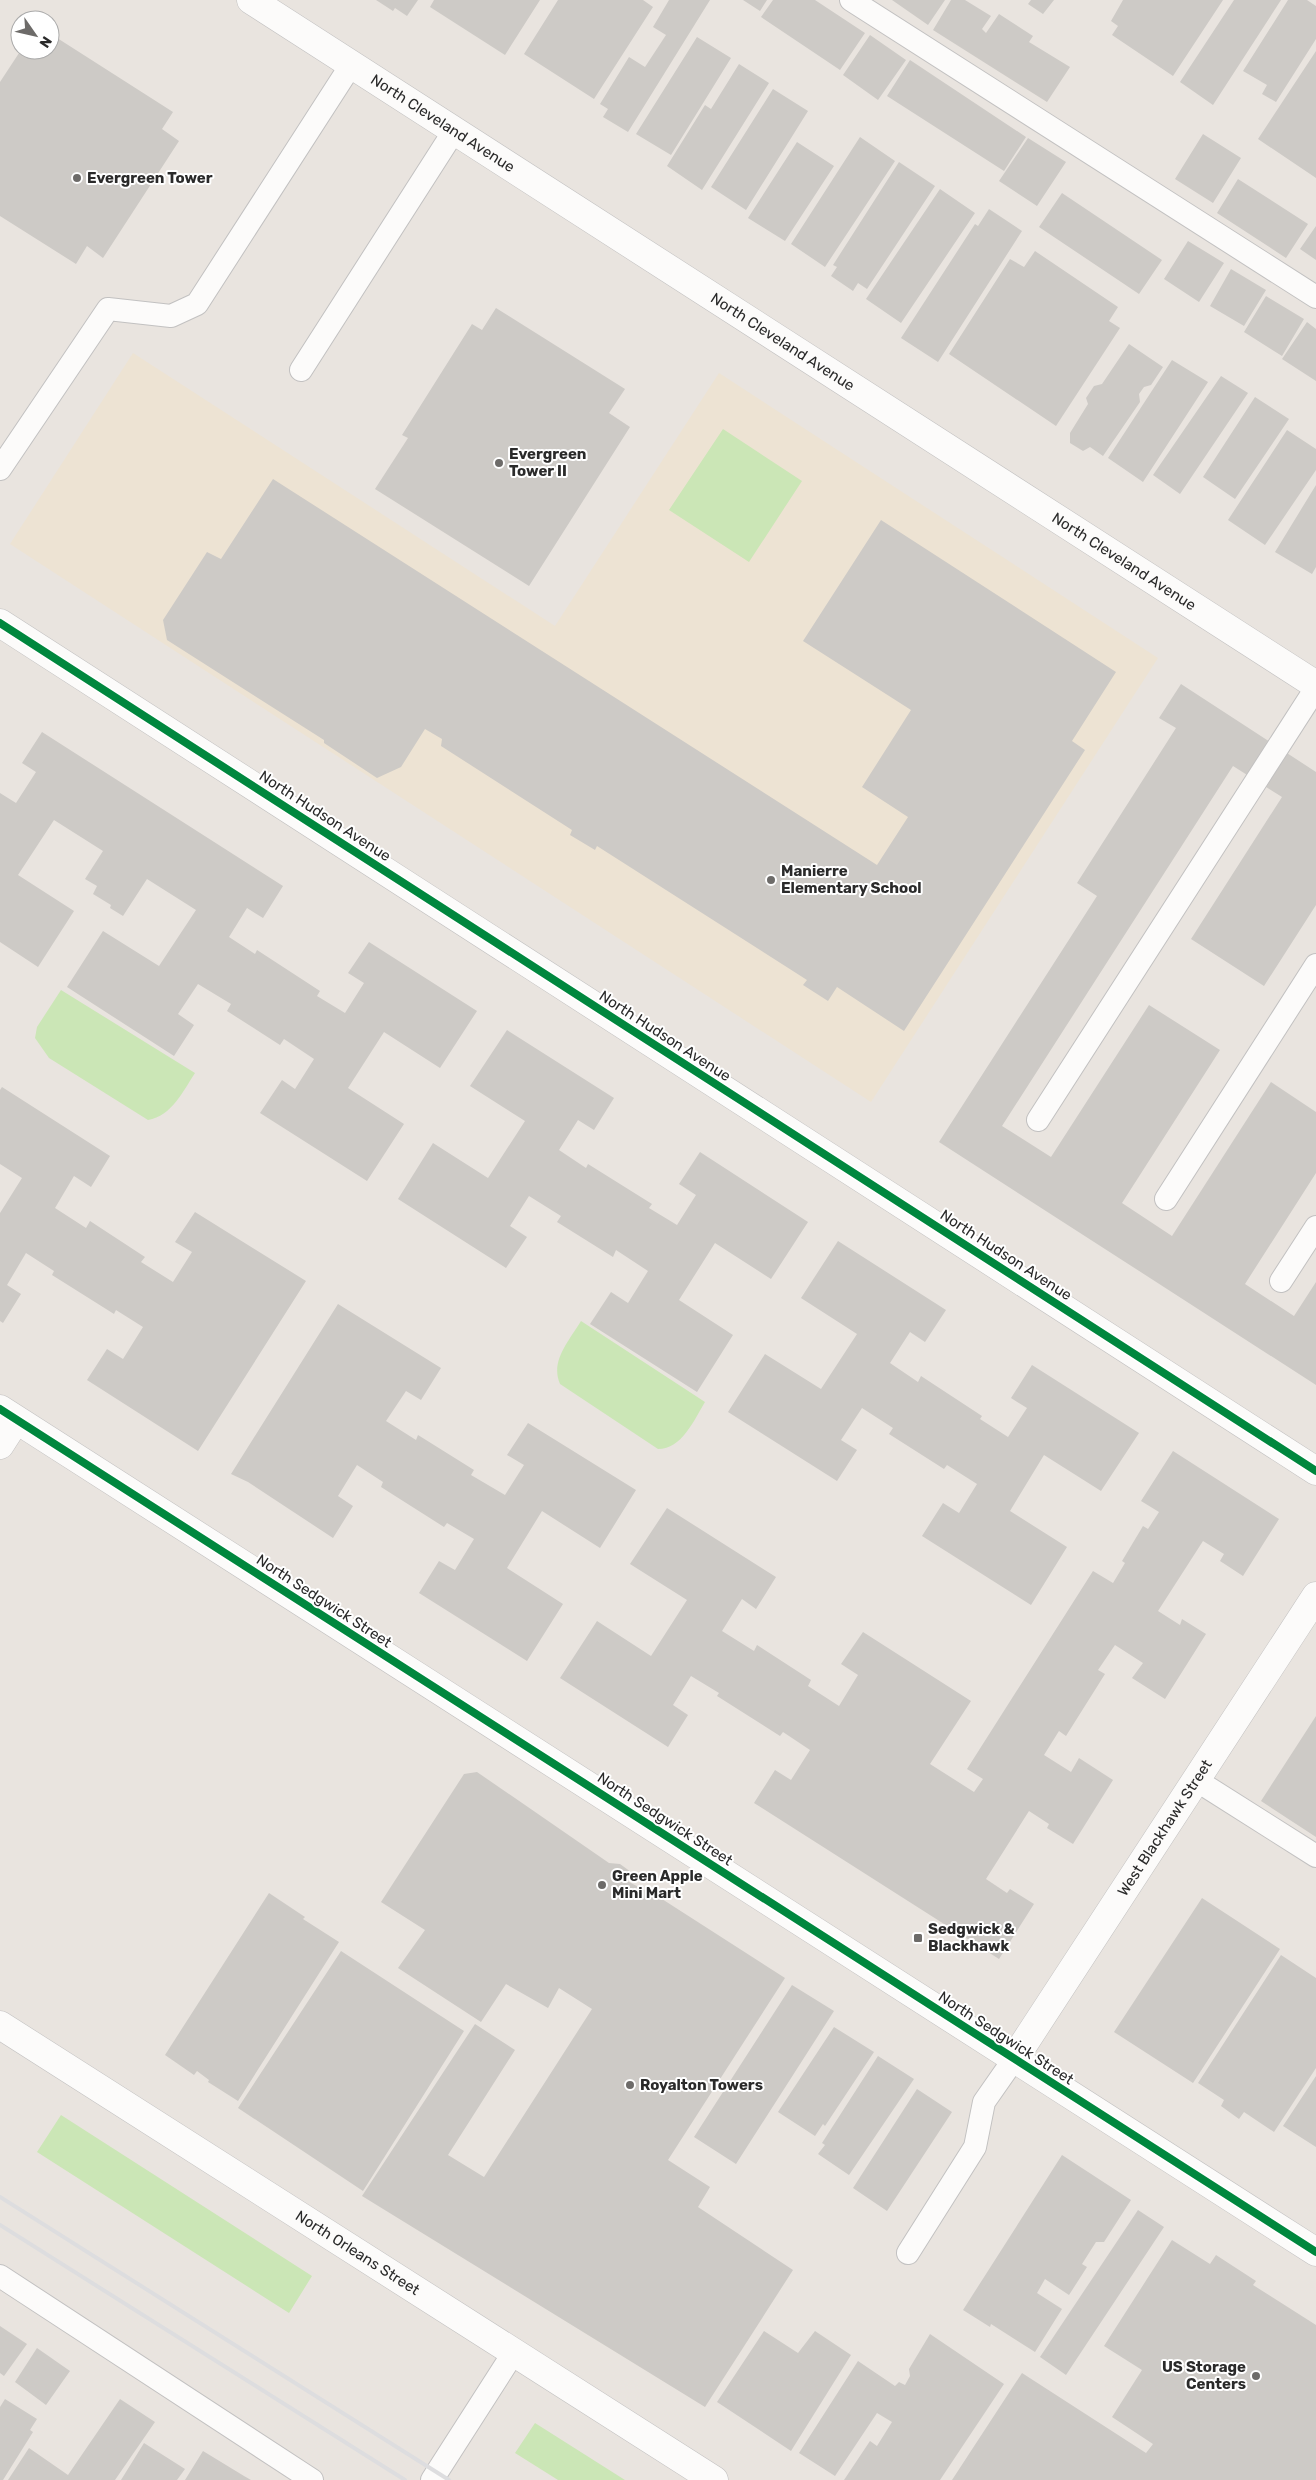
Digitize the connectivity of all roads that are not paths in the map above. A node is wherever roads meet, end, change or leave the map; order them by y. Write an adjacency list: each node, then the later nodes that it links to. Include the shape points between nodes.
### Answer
1 (251, 0): 3 (street, North Cleveland Avenue)
2 (851, 0): 5 (lane)
3 (351, 65): 4 (street, North Cleveland Avenue); 7 (lane, via 196,304 171,316 108,309)
4 (454, 131): 6 (lane); 9 (street, North Cleveland Avenue)
5 (1316, 298)
6 (301, 370)
7 (0, 468)
8 (0, 623): 17 (street, North Hudson Avenue)
9 (1316, 686): 11 (lane)
10 (1316, 965): 12 (lane)
11 (1038, 1120)
12 (1166, 1199)
13 (1316, 1227): 14 (lane)
14 (1281, 1281)
15 (8, 1415): 16 (street); 22 (street, North Sedgwick Street)
16 (0, 1445)
17 (1316, 1471)
18 (1316, 1596): 19 (street, West Blackhawk Street)
19 (1196, 1780): 20 (lane); 22 (street, West Blackhawk Street)
20 (1316, 1856)
21 (0, 2025): 26 (street, North Orleans Street)
22 (1014, 2059): 23 (street, North Sedgwick Street); 24 (lane, via 984,2102 975,2147)
23 (1316, 2252)
24 (908, 2253)
25 (0, 2276): 27 (lane)
26 (514, 2352): 28 (lane); 29 (street, North Orleans Street)
27 (312, 2480)
28 (432, 2480)
29 (714, 2480)

